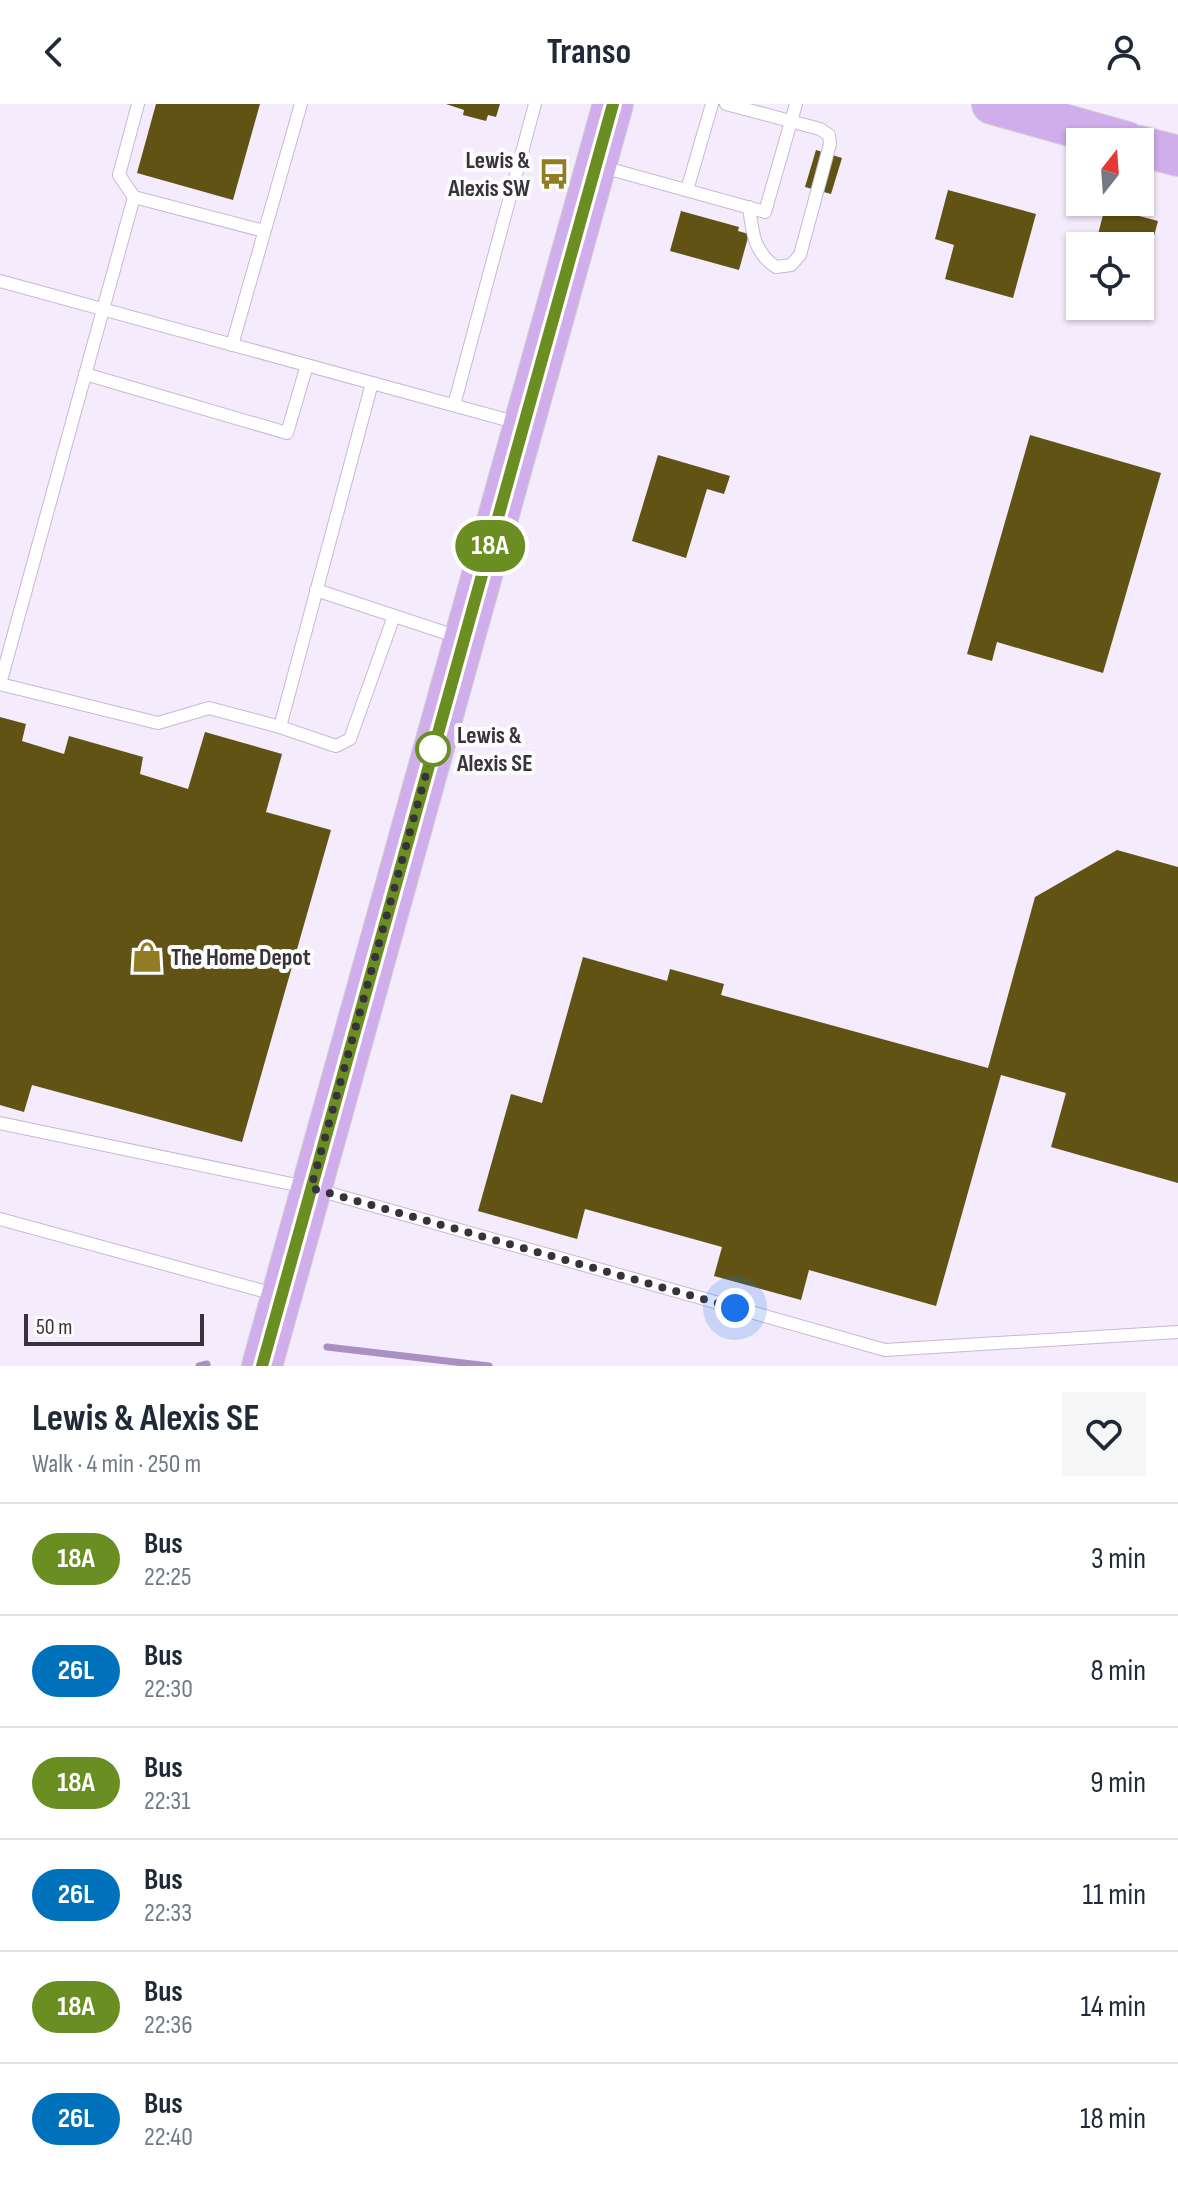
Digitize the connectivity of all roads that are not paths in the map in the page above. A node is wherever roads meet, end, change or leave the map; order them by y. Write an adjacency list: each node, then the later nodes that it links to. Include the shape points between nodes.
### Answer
1 (138, 104): 15 (lane, via 119,175)
2 (301, 104): 17 (lane)
3 (535, 104): 24 (lane)
4 (613, 104): 13 (main road)
5 (712, 104): 14 (lane)
6 (726, 104): 9 (lane)
7 (796, 104): 9 (lane)
8 (992, 104): 10 (main road)
9 (791, 121): 16 (lane, via 765,212); 16 (lane, via 820,129 829,135 830,144 800,255 791,265 776,267 762,258)
10 (1077, 128)
11 (1154, 150): 12 (main road)
12 (1178, 156)
13 (596, 166): 14 (lane); 25 (main road)
14 (687, 190): 16 (lane)
15 (134, 197): 17 (lane); 19 (lane)
16 (749, 207)
17 (264, 231): 20 (lane)
18 (0, 281): 19 (lane)
19 (103, 310): 20 (lane); 22 (lane)
20 (232, 345): 21 (lane)
21 (307, 365): 22 (lane, via 287,433); 23 (lane)
22 (85, 374): 29 (lane)
23 (372, 383): 24 (lane); 26 (lane)
24 (454, 405): 25 (lane)
25 (524, 424): 28 (main road)
26 (316, 590): 27 (lane); 30 (lane)
27 (394, 616): 28 (lane); 30 (lane, via 350,739 336,746)
28 (464, 639): 32 (main road)
29 (0, 684): 30 (lane, via 158,723 209,708)
30 (280, 727)
31 (0, 1123): 32 (lane)
32 (311, 1188): 34 (main road); 35 (lane, via 885,1350)
33 (0, 1219): 34 (lane)
34 (281, 1296): 36 (main road)
35 (1178, 1332)
36 (262, 1366)

